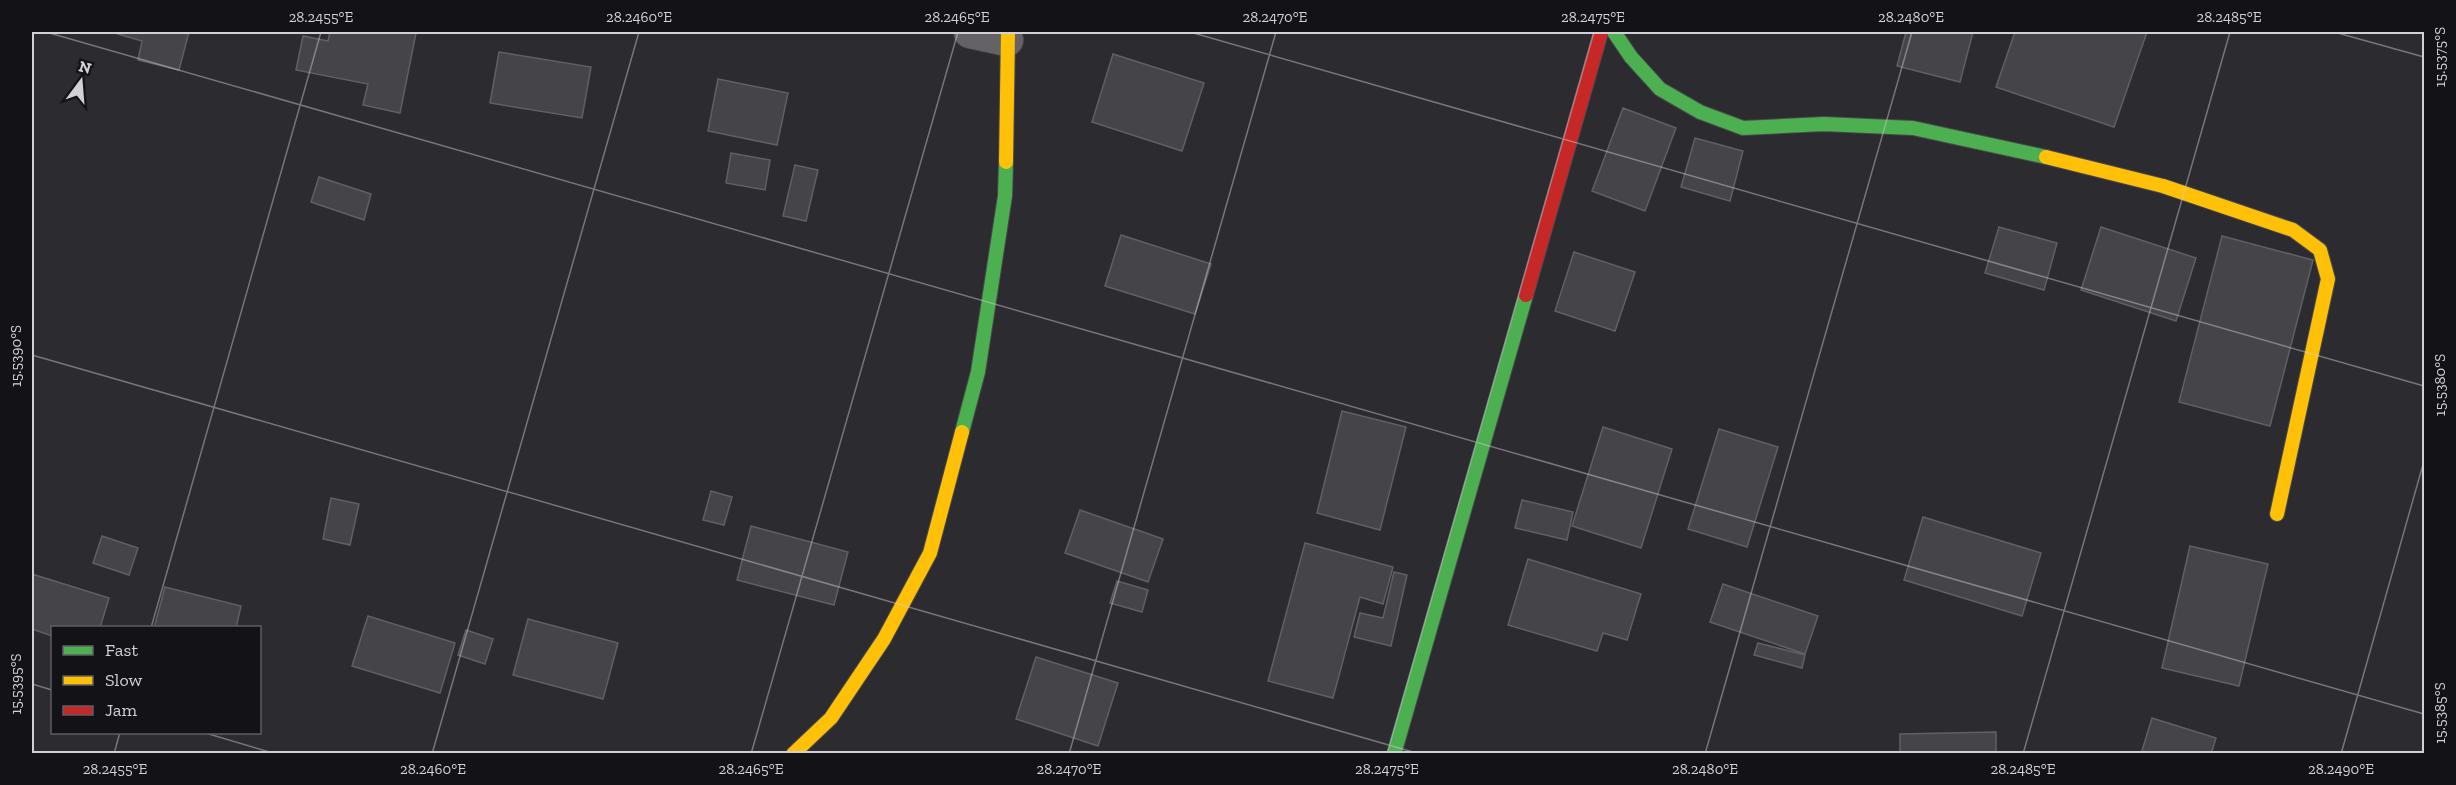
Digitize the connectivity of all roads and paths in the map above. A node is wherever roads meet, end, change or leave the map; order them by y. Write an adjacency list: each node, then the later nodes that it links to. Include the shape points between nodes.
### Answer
1 (970, 32): 4 (street)
2 (1601, 32): 7 (street)
3 (1614, 32): 5 (street, via 1660,89 1700,112 1743,128 1824,123 1913,128 2163,186 2293,230 2320,250 2328,279)
4 (1008, 36): 6 (street, via 1005,196 978,372 930,553 884,639 831,718)
5 (2277, 514)
6 (793, 753)
7 (1394, 753)

